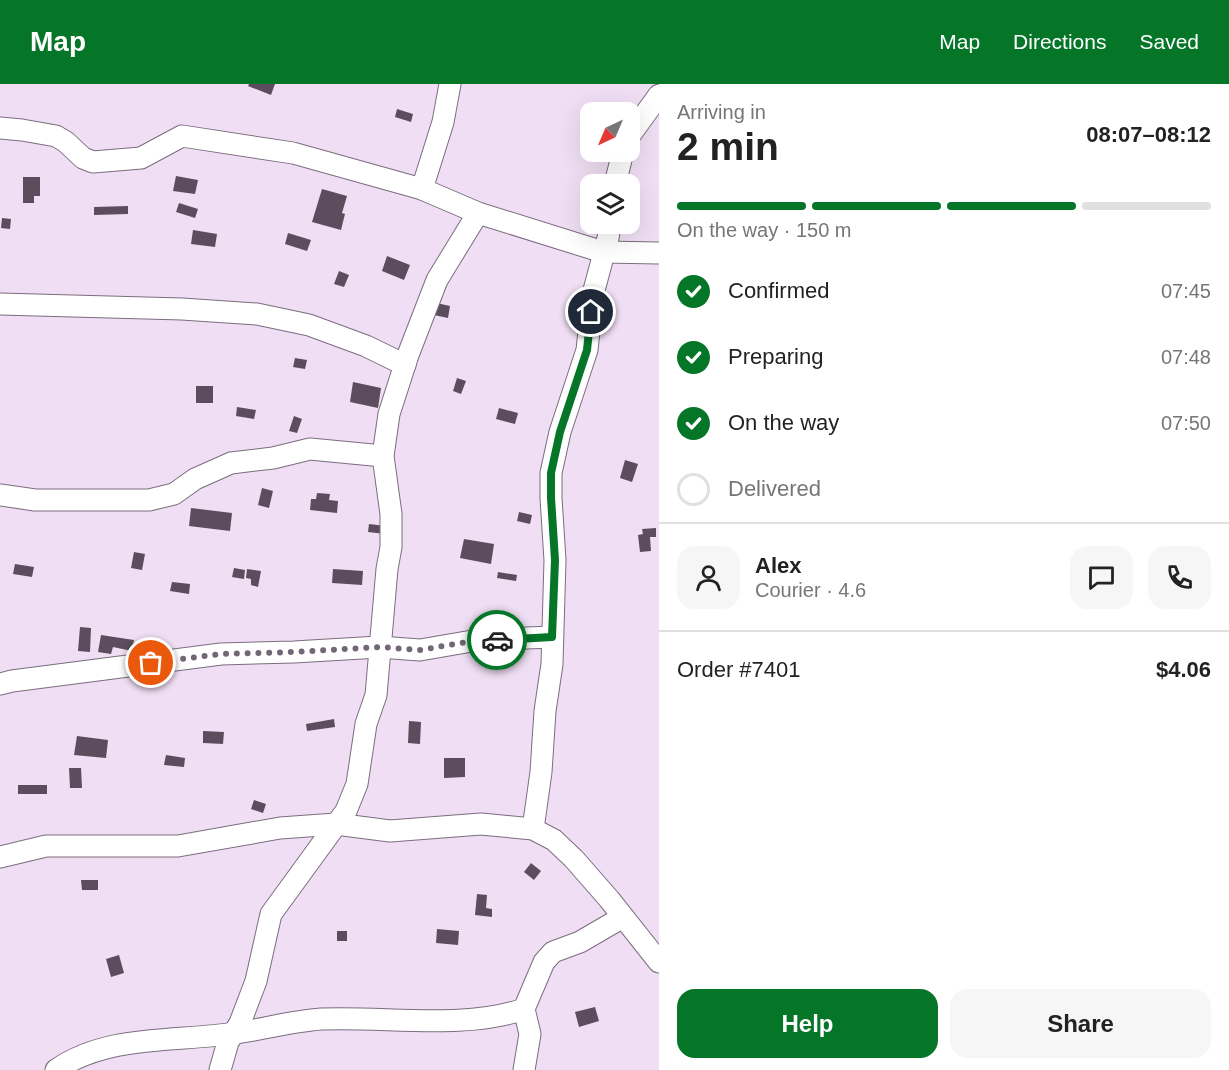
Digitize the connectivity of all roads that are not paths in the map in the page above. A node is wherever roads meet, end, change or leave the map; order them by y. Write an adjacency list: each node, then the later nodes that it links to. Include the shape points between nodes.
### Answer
1 (450, 84): 5 (street, via 443,122)
2 (659, 95): 3 (street)
3 (640, 121)
4 (0, 128): 5 (street, via 56,136 93,162 141,158 182,136 293,153)
5 (422, 189): 6 (street)
6 (478, 213): 8 (street); 11 (street, via 437,280)
7 (609, 234): 8 (street)
8 (603, 252): 9 (street); 14 (street, via 593,294 587,350 551,473 555,560)
9 (659, 253)
10 (0, 304): 11 (street, via 257,314 309,325)
11 (405, 364): 12 (street, via 389,414)
12 (383, 456): 13 (street, via 310,449 231,463 195,479 174,494 148,500 35,500); 15 (street, via 391,548)
13 (0, 495)
14 (552, 637): 15 (street, via 478,640 420,650); 18 (street)
15 (380, 647): 16 (street, via 221,654); 17 (street, via 376,695 366,724 357,784)
16 (0, 684)
17 (336, 824): 18 (street, via 390,831 481,824); 19 (street, via 280,828 178,846 45,846); 23 (street, via 271,914 256,981)
18 (533, 829): 20 (street, via 554,840 574,858)
19 (0, 857)
20 (623, 917): 21 (street); 22 (street, via 580,942 553,952 544,962)
21 (659, 962)
22 (524, 1009): 23 (street, via 471,1020 320,1019); 26 (street, via 530,1034)
23 (234, 1033): 24 (street); 25 (street, via 106,1046 69,1060)
24 (222, 1068)
25 (56, 1070)
26 (524, 1070)

